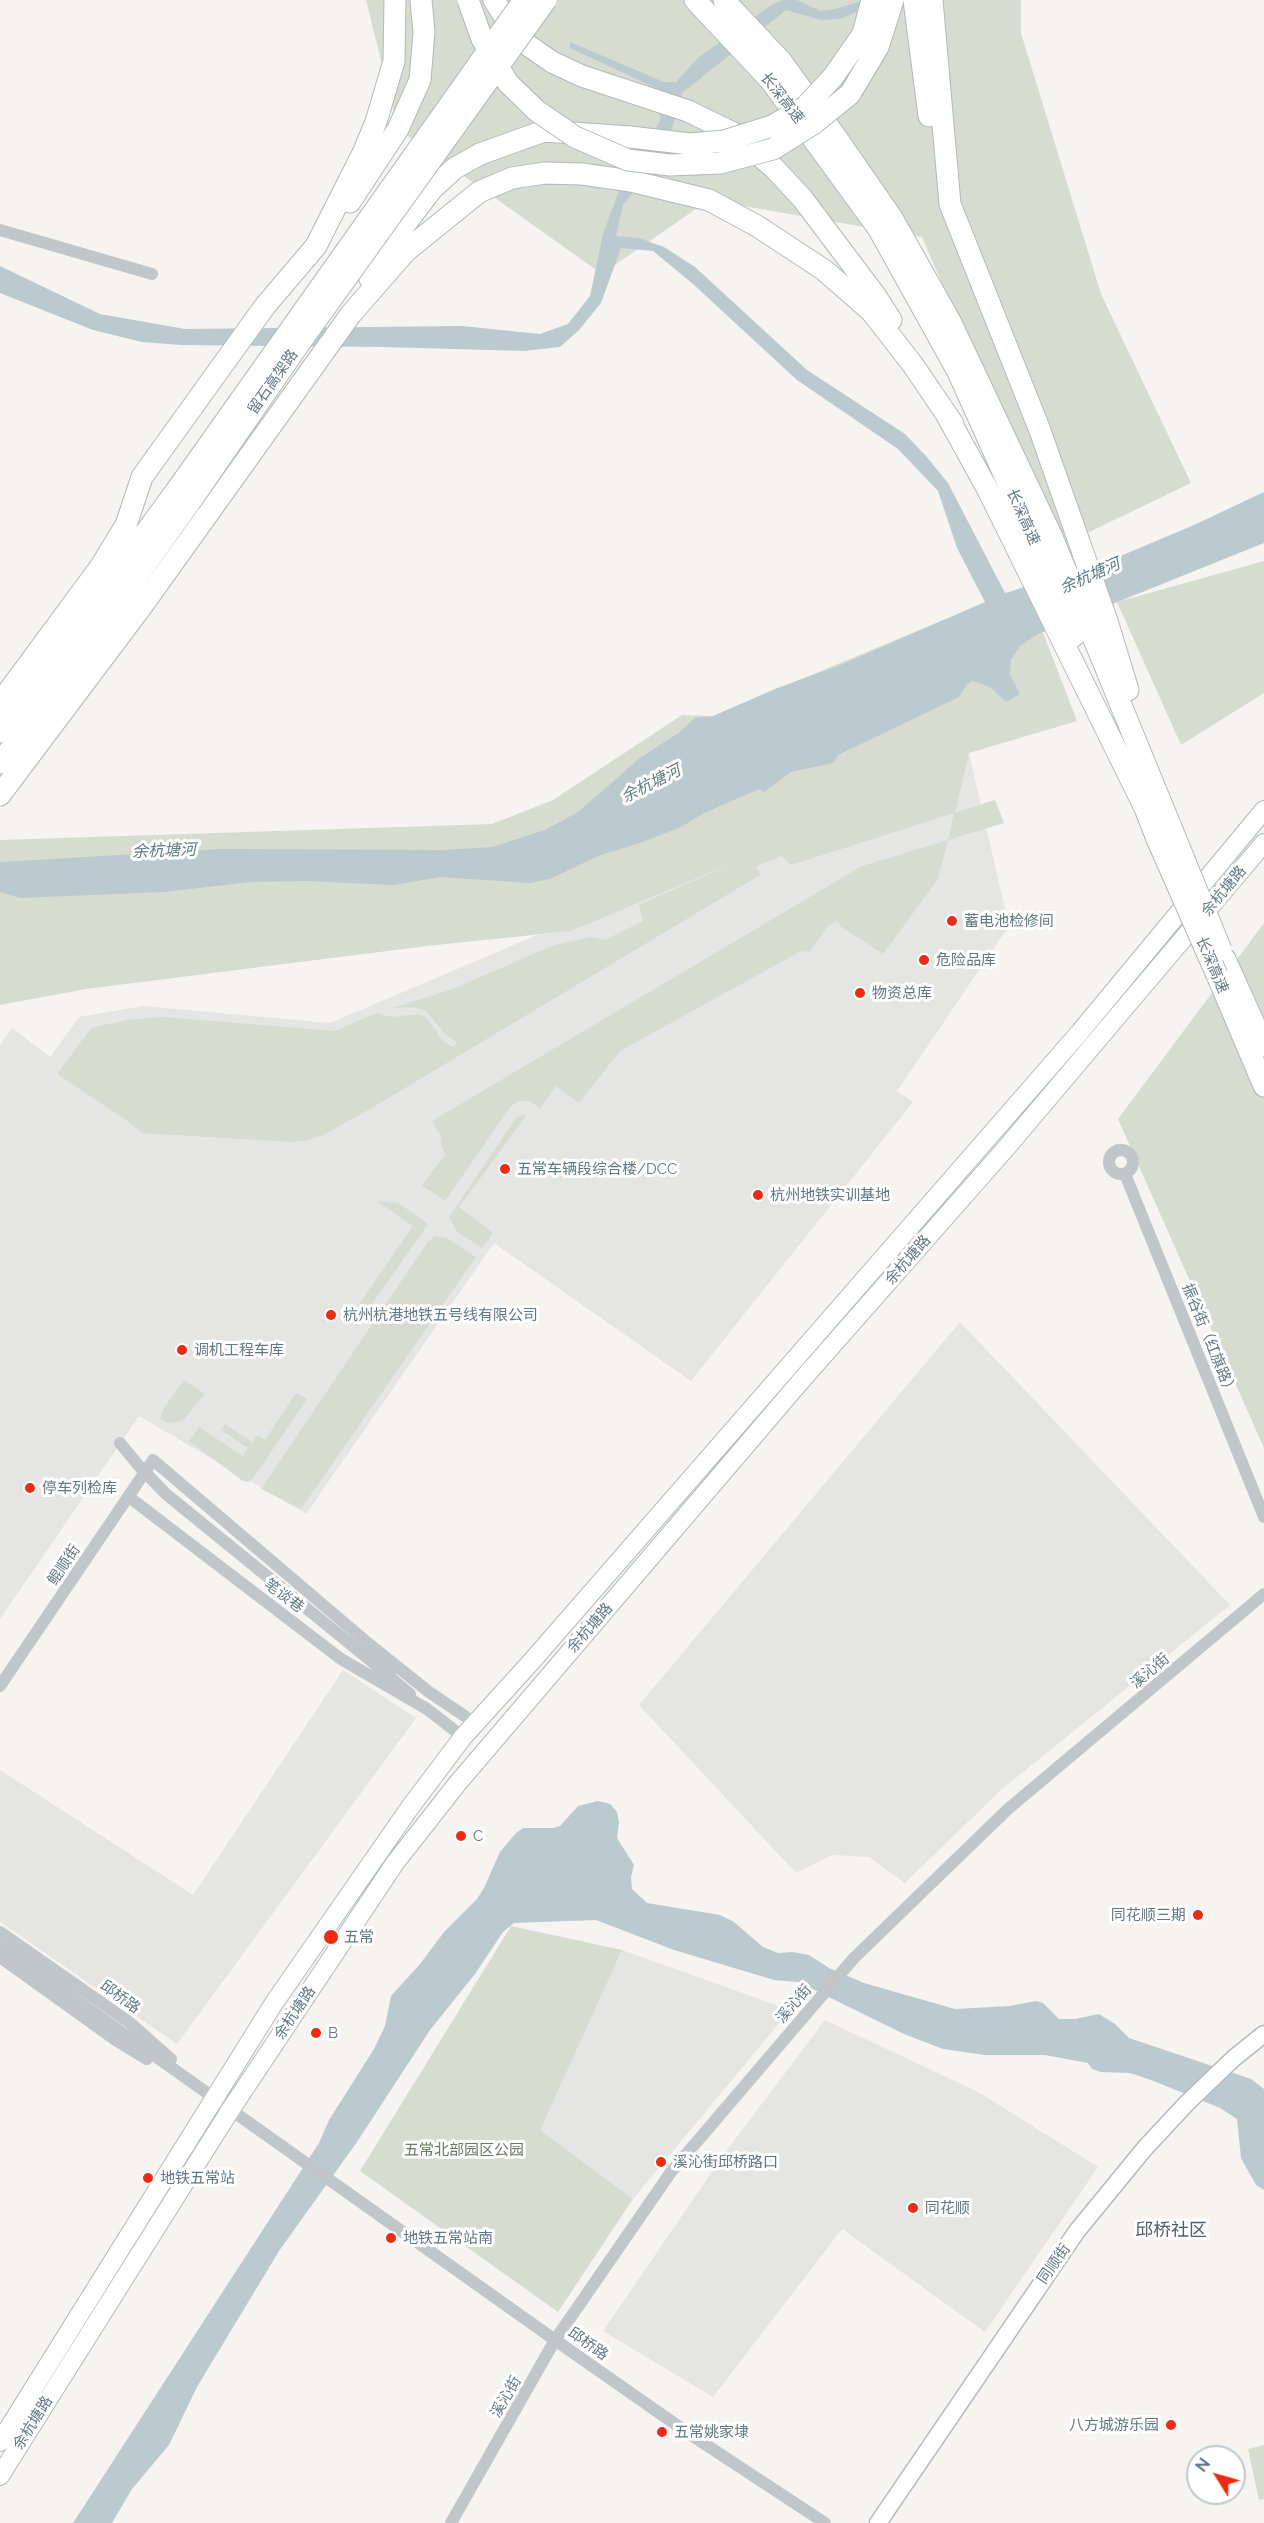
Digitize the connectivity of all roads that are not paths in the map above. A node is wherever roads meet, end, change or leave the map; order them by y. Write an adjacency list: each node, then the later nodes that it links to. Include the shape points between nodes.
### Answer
1 (395, 0): 15 (highway, via 394,62 376,122)
2 (421, 0): 15 (highway, via 424,32 420,80 398,129 340,217)
3 (468, 0): 10 (highway, bridge, via 482,39 508,83 537,111 576,137 628,160 670,165 720,163 774,149 813,124 850,94 878,47)
4 (494, 0): 18 (highway, bridge, via 519,39 552,62 582,76 688,111 733,133 774,168 802,198 875,295)
5 (524, 0): 21 (highway, 留石高架路, bridge)
6 (546, 0): 22 (highway, 留石高架路, bridge, via 69,673)
7 (694, 0): 19 (highway, 长深高速, via 771,81 878,228 958,372)
8 (724, 0): 19 (highway, 长深高速, via 781,61 892,218 951,323)
9 (872, 0): 17 (highway, bridge, via 863,34 833,77 805,106 772,126 724,141 690,144 544,131 500,145 455,168 432,189 385,251)
10 (893, 0)
11 (914, 0): 13 (highway, via 935,151)
12 (932, 0): 13 (highway)
13 (950, 204): 24 (highway, via 1081,546 1103,612)
14 (0, 230): 16 (street)
15 (316, 246): 20 (highway, via 265,306 142,477 126,525 101,566)
16 (152, 274)
17 (351, 314): 18 (highway, via 406,251 479,192 512,178 545,173 631,181 709,200 793,247 824,270 863,304 913,364); 23 (highway, via 142,606)
18 (953, 424): 24 (highway, via 1056,628)
19 (1048, 551): 24 (highway, 长深高速)
20 (0, 704)
21 (0, 732)
22 (0, 764)
23 (0, 795)
24 (1154, 807): 27 (highway, 长深高速, bridge)
25 (1264, 810): 40 (main road, 余杭塘路, via 1080,1032)
26 (1264, 843): 47 (main road, 余杭塘路, via 457,1784 395,1863)
27 (1221, 967): 28 (highway, 长深高速); 29 (highway, 长深高速)
28 (1264, 1046)
29 (1264, 1086)
30 (1125, 1174): 34 (street, 振谷街（红旗路）)
31 (120, 1443): 36 (street, 笔谈巷, bridge, via 166,1494)
32 (153, 1460): 33 (street, 鲲顺街); 38 (street, 笔谈巷)
33 (129, 1497): 37 (street, 鲲顺街); 39 (street, 笔谈巷, via 341,1659)
34 (1264, 1517)
35 (1264, 1594): 48 (street, 溪沁街, via 1008,1809 843,1970 671,2172)
36 (358, 1651): 38 (street, 笔谈巷); 39 (street, 笔谈巷)
37 (0, 1686)
38 (429, 1692): 40 (street, 笔谈巷)
39 (427, 1709): 41 (street, 笔谈巷)
40 (475, 1723): 41 (main road, 余杭塘路)
41 (463, 1737): 46 (main road, 余杭塘路, via 281,1993)
42 (0, 1932): 46 (street, 邱桥路, via 129,2022)
43 (0, 1946): 46 (street, 邱桥路)
44 (0, 1957): 46 (street, 邱桥路, via 114,2039)
45 (1264, 2034): 53 (street, 同顺街, via 1187,2103 1077,2231)
46 (213, 2098): 47 (street, 邱桥路); 49 (main road, 余杭塘路)
47 (231, 2109): 48 (street, 邱桥路); 50 (main road, 余杭塘路)
48 (555, 2340): 51 (street, 溪沁街); 52 (street, 邱桥路)
49 (0, 2442)
50 (0, 2476)
51 (451, 2523)
52 (825, 2523)
53 (878, 2523)

